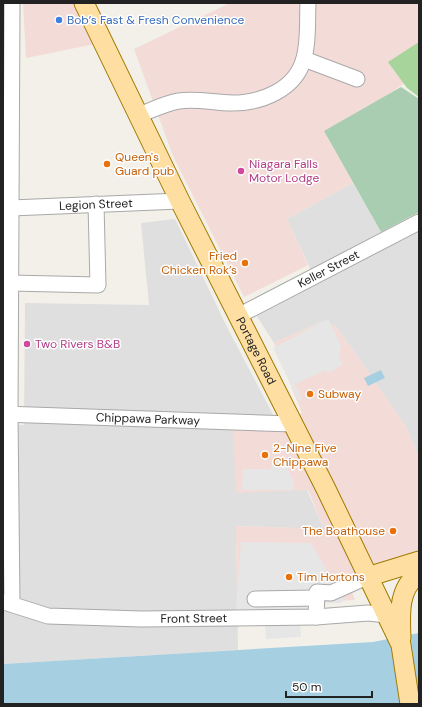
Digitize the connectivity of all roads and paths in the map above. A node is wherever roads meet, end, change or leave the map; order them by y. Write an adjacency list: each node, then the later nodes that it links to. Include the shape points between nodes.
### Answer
1 (12, 3): 9 (street)
2 (84, 3): 6 (main road, Portage Road)
3 (308, 3): 4 (street)
4 (304, 59): 5 (street); 6 (street, via 300,70 288,85 260,99 231,103 180,101)
5 (357, 79)
6 (139, 115): 7 (main road, Portage Road)
7 (180, 201): 8 (street, Legion Street); 12 (main road, Portage Road)
8 (96, 204): 9 (street, Legion Street); 11 (street, via 98,285)
9 (11, 208): 11 (street)
10 (419, 222): 12 (street, Keller Street)
11 (11, 283): 13 (street)
12 (238, 316): 14 (main road, Portage Road)
13 (7, 414): 14 (street, Chippawa Parkway); 20 (street)
14 (293, 424): 17 (main road, Portage Road)
15 (419, 561): 17 (main road)
16 (419, 573): 21 (main road, via 408,582)
17 (367, 577): 18 (street, via 331,593 317,592); 21 (main road, Portage Road)
18 (317, 598): 19 (street); 22 (street)
19 (255, 599)
20 (8, 603): 22 (street, Front Street, via 48,616 296,623)
21 (394, 613): 22 (street, Front Street); 23 (main road, Portage Road, via 402,645)
22 (316, 617)
23 (410, 704)

